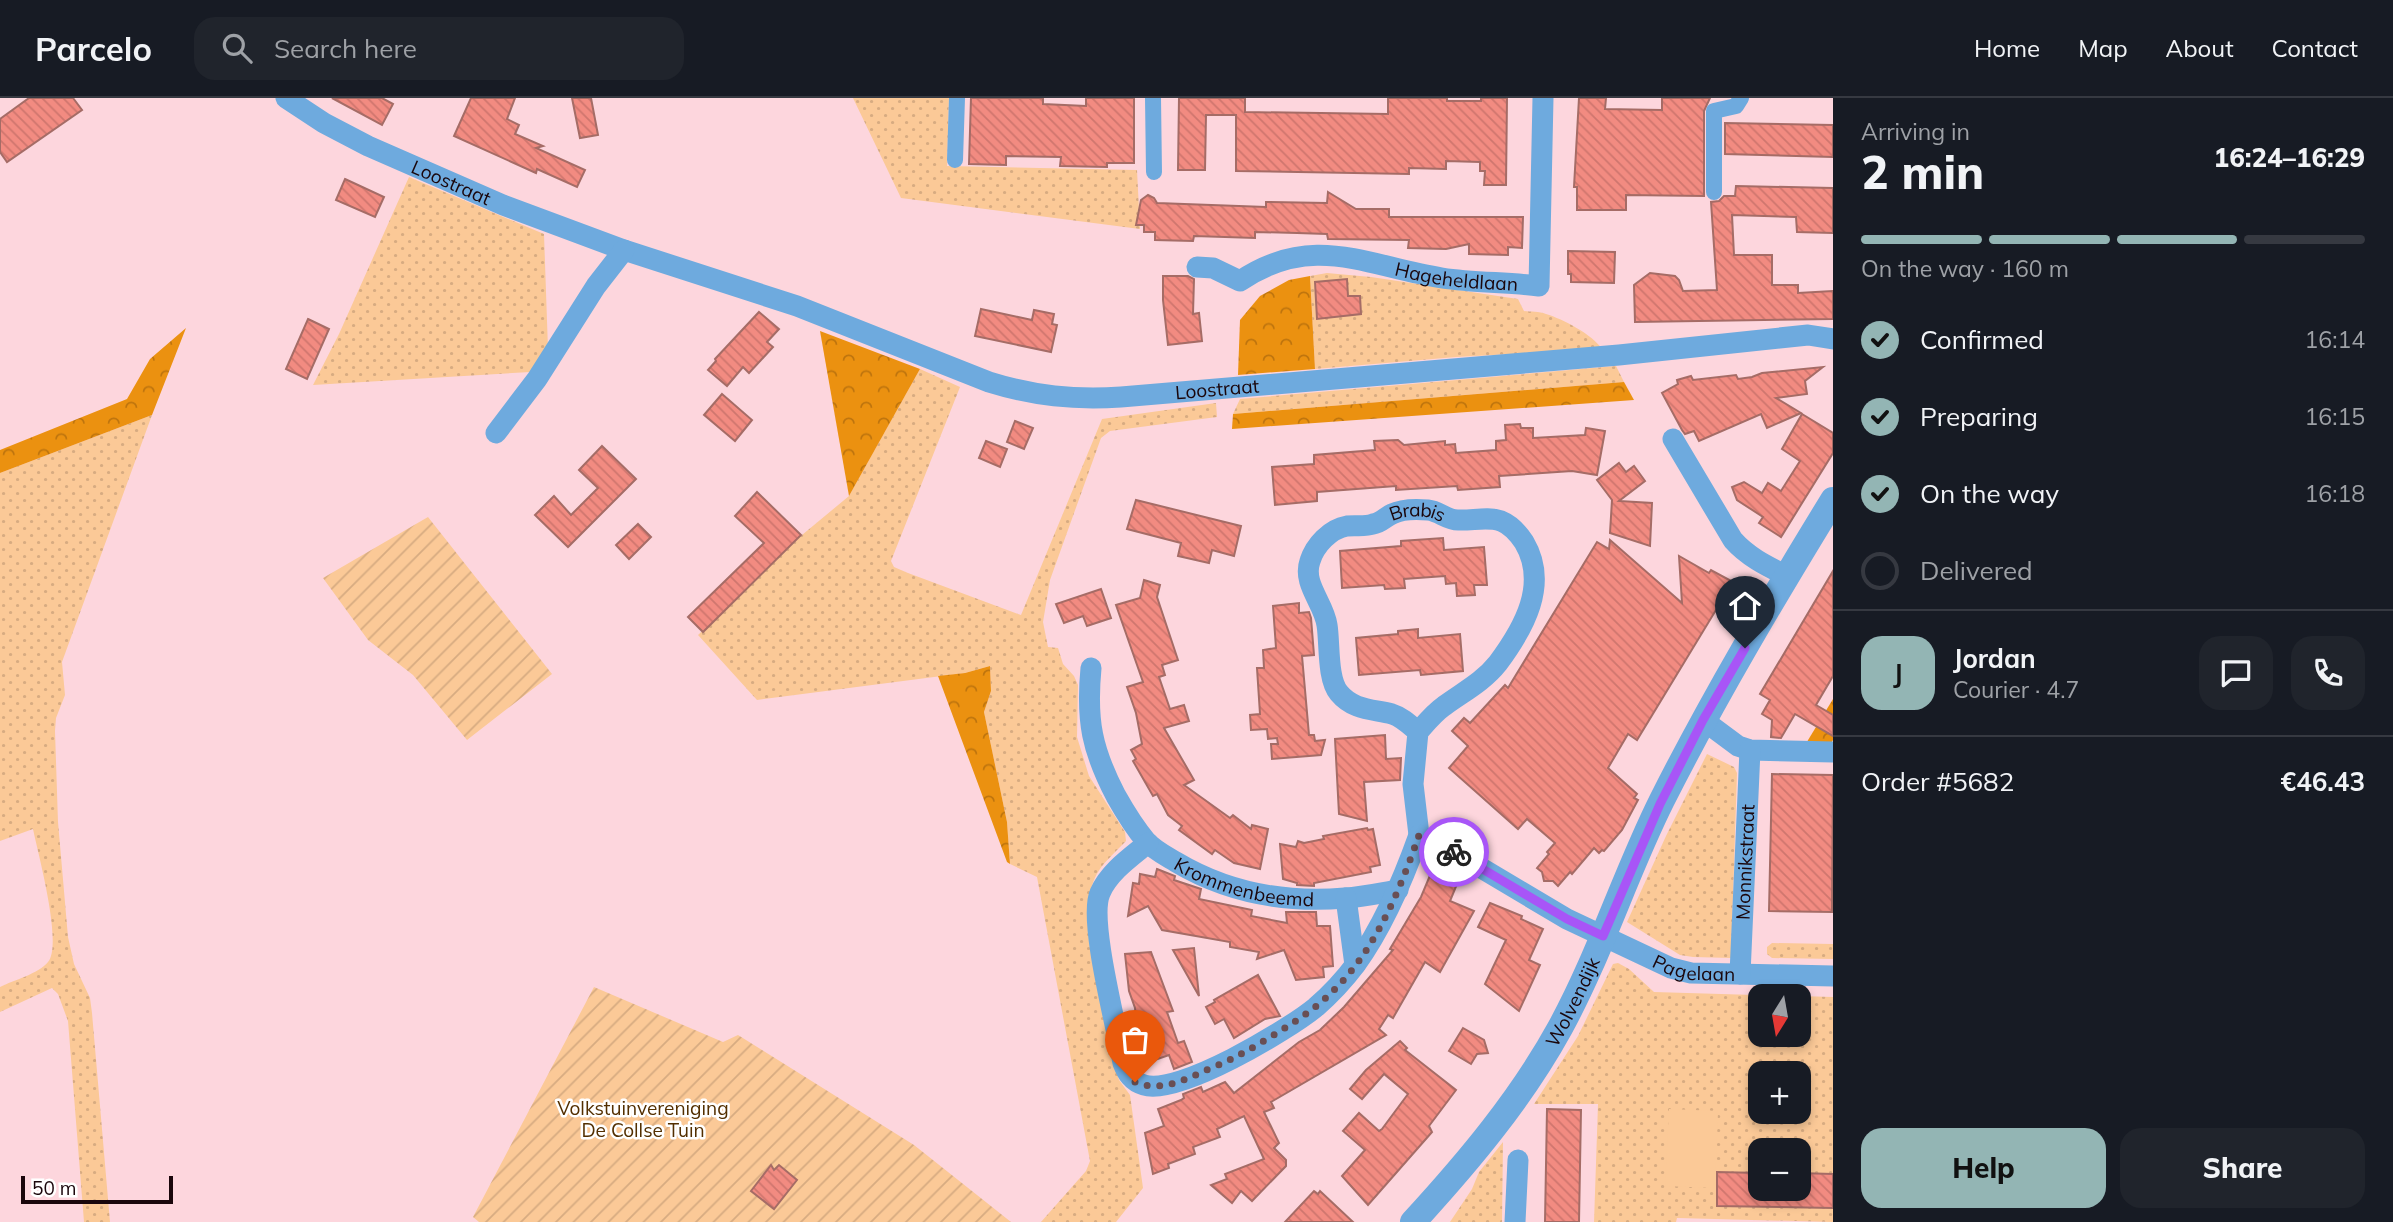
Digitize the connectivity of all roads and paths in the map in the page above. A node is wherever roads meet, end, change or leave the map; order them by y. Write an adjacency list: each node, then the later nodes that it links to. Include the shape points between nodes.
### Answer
1 (286, 98): 9 (street, Loostraat, via 391,156 503,205)
2 (957, 98): 6 (street)
3 (1153, 98): 7 (street)
4 (1543, 98): 10 (street, Hageheldlaan, via 1539,286 1445,279 1332,255 1281,259 1240,281 1225,271)
5 (1741, 98): 8 (street, via 1736,106 1714,111)
6 (955, 160)
7 (1154, 172)
8 (1714, 192)
9 (624, 250): 11 (street, Loostraat, via 797,306 989,382 1084,400 1808,335); 12 (street)
10 (1198, 267)
11 (1833, 339)
12 (496, 433)
13 (1674, 439): 15 (street, via 1733,540 1743,551)
14 (1833, 500): 15 (street, Wolvendijk)
15 (1787, 576): 17 (street, Wolvendijk)
16 (1091, 668): 22 (street, Krommenbeemd, via 1088,691 1093,745 1119,802)
17 (1703, 720): 19 (street); 25 (street, Wolvendijk, via 1660,804)
18 (1418, 732): 18 (street, Brabis, via 1394,714 1351,704 1337,691 1326,616 1310,585 1310,561 1333,531 1372,525 1399,511 1429,510 1457,520 1500,521 1521,537 1534,565 1532,600 1525,621 1488,674 1442,707); 21 (street, via 1413,775)
19 (1750, 750): 20 (street); 27 (street, Monnikstraat)
20 (1833, 752)
21 (1419, 835): 23 (street); 25 (street)
22 (1148, 843): 24 (street, Krommenbeemd, via 1188,869 1245,892); 26 (street, via 1108,879 1097,902 1098,936 1123,1063 1135,1082 1160,1087 1231,1060 1314,1008)
23 (1398, 890): 24 (street, Krommenbeemd); 26 (street)
24 (1346, 898): 26 (street)
25 (1603, 936): 27 (street, Pagelaan, via 1671,968); 30 (street, Wolvendijk, via 1561,1028 1513,1104)
26 (1355, 965)
27 (1740, 974): 28 (street, Pagelaan)
28 (1833, 976)
29 (1518, 1160): 31 (street)
30 (1413, 1222)
31 (1515, 1222)

